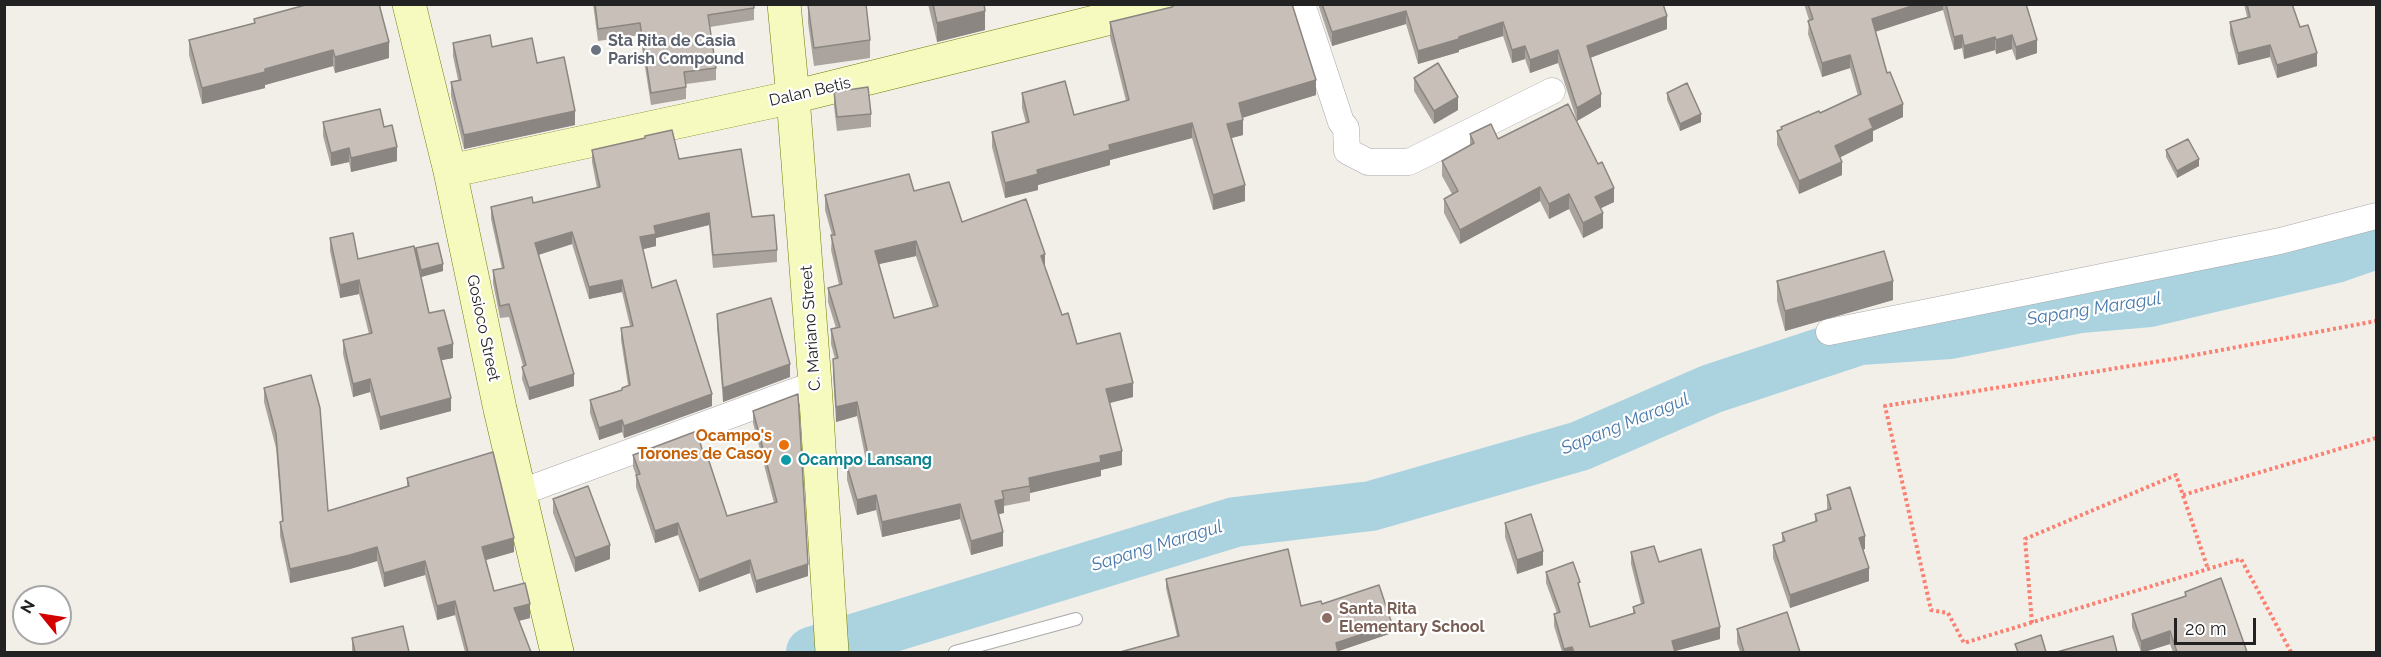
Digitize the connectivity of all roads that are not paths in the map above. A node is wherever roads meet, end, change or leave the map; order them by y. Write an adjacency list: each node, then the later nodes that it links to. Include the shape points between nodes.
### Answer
1 (409, 4): 7 (street, Gosioco Street)
2 (784, 4): 6 (street, C. Mariano Street)
3 (1167, 4): 6 (street, Dalan Betis)
4 (1302, 4): 5 (street, via 1346,128 1347,151 1368,162 1409,162)
5 (1552, 90)
6 (793, 97): 7 (street, Dalan Betis); 10 (street, C. Mariano Street)
7 (450, 171): 11 (street, Gosioco Street)
8 (2376, 216): 9 (street, via 2280,241)
9 (1829, 332)
10 (815, 384): 11 (street); 14 (street, C. Mariano Street)
11 (519, 493): 13 (street, Gosioco Street)
12 (1076, 619): 15 (lane)
13 (557, 652)
14 (832, 652)
15 (955, 652)

